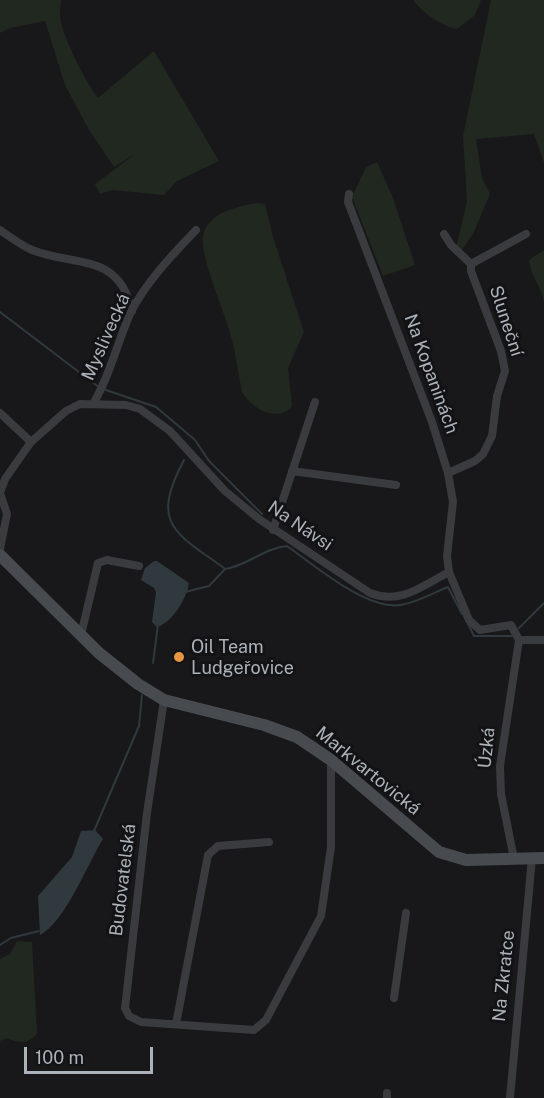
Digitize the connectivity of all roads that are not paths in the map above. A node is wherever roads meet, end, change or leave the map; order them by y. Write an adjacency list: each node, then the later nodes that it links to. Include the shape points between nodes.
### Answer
1 (349, 194): 13 (street, Na Kopaninách, via 348,202)
2 (0, 230): 7 (street, via 33,250 98,264 121,284)
3 (196, 230): 7 (street, Myslivecká)
4 (444, 234): 6 (street)
5 (526, 234): 6 (street)
6 (471, 264): 13 (street, Sluneční, via 505,371 492,436 483,454)
7 (132, 311): 9 (street, Myslivecká)
8 (315, 402): 12 (street)
9 (93, 404): 11 (street, Na Návsi, via 80,404 66,411); 15 (street, Na Návsi, via 126,405 153,418 225,491)
10 (0, 413): 11 (street)
11 (31, 441): 16 (street, Na Návsi, via 0,493 8,514)
12 (292, 471): 14 (street); 15 (street)
13 (448, 473): 19 (street, Na Kopaninách, via 453,502)
14 (396, 485)
15 (273, 530): 19 (street, Na Návsi, via 370,593 386,599 399,597)
16 (0, 549)
17 (0, 555): 20 (street, Markvartovická)
18 (139, 566): 20 (street, via 98,562)
19 (449, 572): 21 (street, via 474,627 480,630 511,625)
20 (81, 635): 23 (street, Markvartovická, via 120,671)
21 (519, 640): 22 (street); 27 (street, Úzká, via 500,766 501,794)
22 (544, 640)
23 (164, 700): 24 (street, Markvartovická, via 281,730); 30 (street, Budovatelská, via 125,1008 129,1016 141,1022)
24 (331, 760): 27 (street, Markvartovická, via 439,852 466,860); 30 (street, Budovatelská, via 331,847 321,916 266,1020 254,1030)
25 (269, 842): 30 (street, via 218,846 208,855)
26 (538, 858): 27 (street, Markvartovická); 31 (street, Na Zkratce)
27 (514, 859)
28 (406, 917): 29 (street)
29 (394, 998)
30 (176, 1024)
31 (510, 1098)

